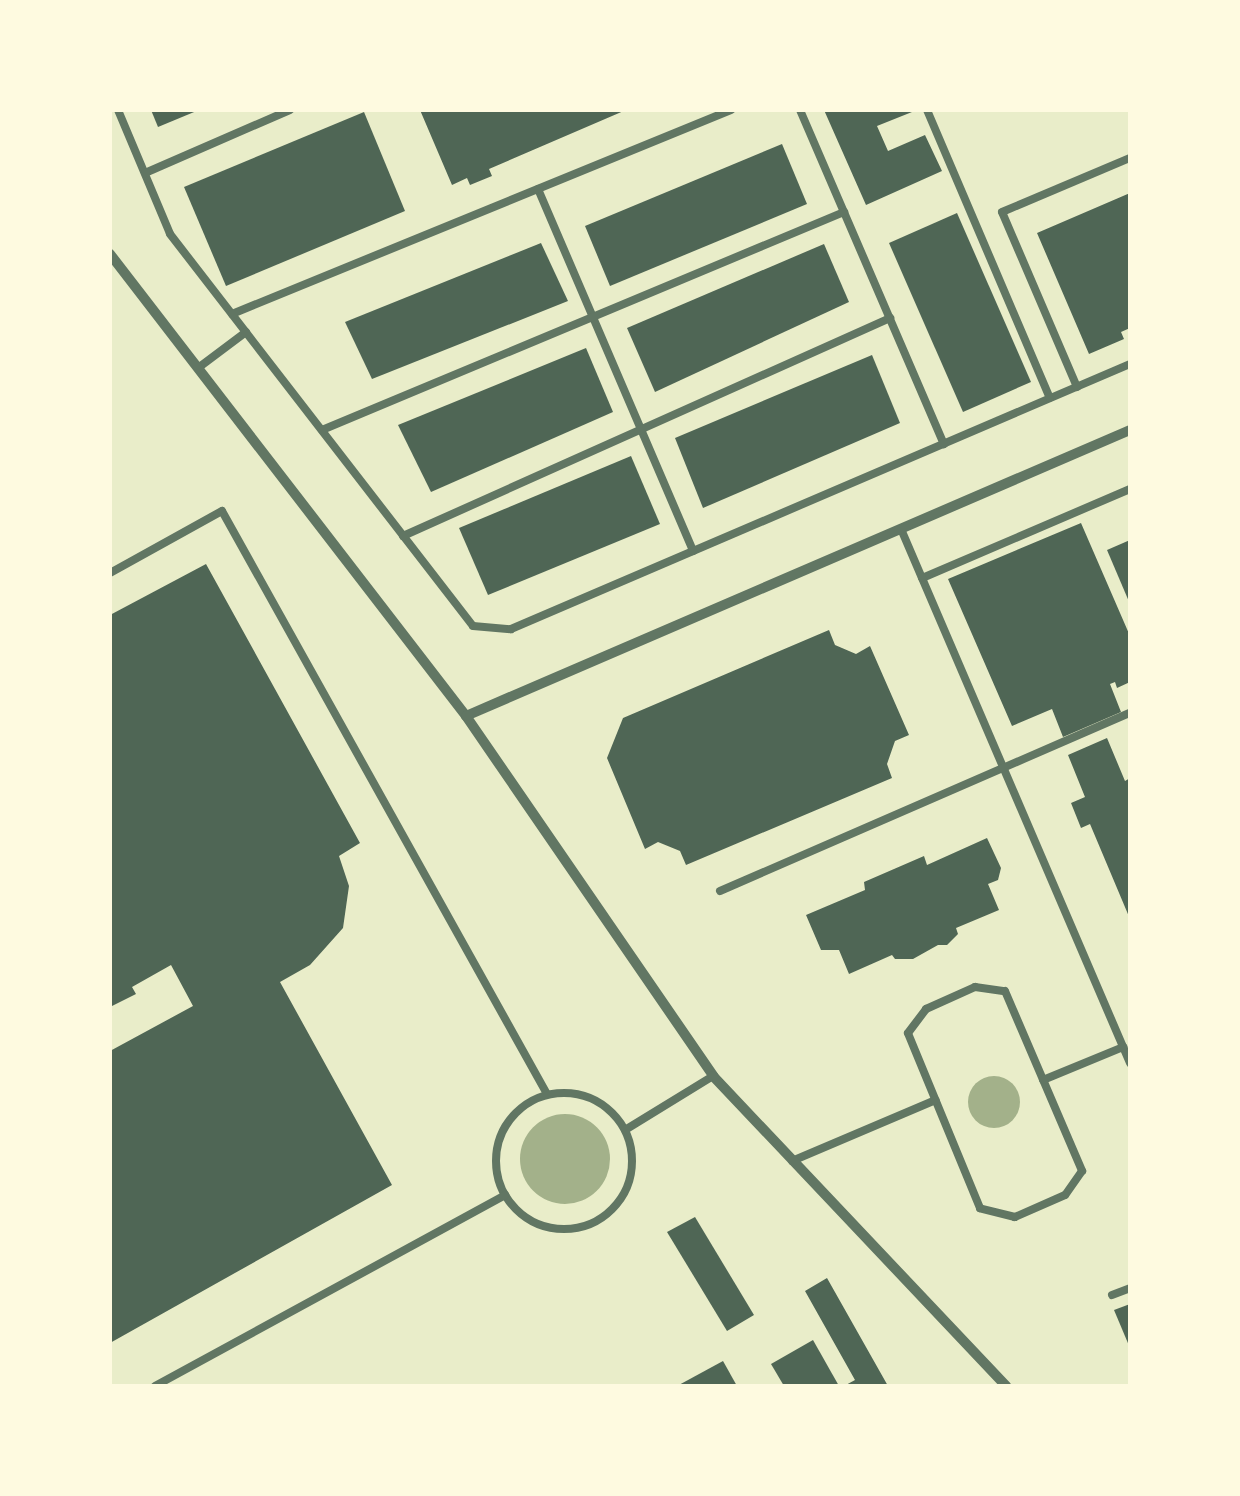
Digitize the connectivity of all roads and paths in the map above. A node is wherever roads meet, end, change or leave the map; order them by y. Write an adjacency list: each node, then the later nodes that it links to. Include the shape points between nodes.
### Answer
1 (118, 110): 9 (lane)
2 (290, 110): 9 (lane)
3 (700, 110): 7 (lane)
4 (731, 110): 7 (lane)
5 (800, 110): 11 (lane)
6 (927, 110): 20 (lane)
7 (705, 121): 10 (lane)
8 (1130, 158): 19 (lane, via 1002,212)
9 (145, 173): 13 (lane, via 170,234)
10 (538, 189): 13 (lane); 14 (lane)
11 (844, 212): 14 (lane); 15 (lane)
12 (110, 254): 18 (street)
13 (232, 314): 16 (lane)
14 (596, 316): 21 (lane); 22 (lane)
15 (890, 318): 21 (lane); 24 (lane)
16 (246, 332): 18 (lane); 22 (lane)
17 (1130, 364): 19 (lane)
18 (198, 368): 32 (street)
19 (1077, 387): 20 (lane)
20 (1050, 398): 24 (lane)
21 (643, 428): 27 (lane); 28 (lane)
22 (322, 430): 27 (lane)
23 (1130, 430): 26 (street)
24 (944, 444): 28 (lane)
25 (1130, 490): 30 (lane)
26 (901, 529): 30 (lane); 32 (street)
27 (403, 536): 28 (lane, via 473,626 511,629)
28 (693, 551)
29 (110, 572): 39 (lane, via 222,511)
30 (922, 578): 33 (lane)
31 (1130, 712): 33 (lane)
32 (466, 716): 37 (street)
33 (1003, 768): 34 (lane); 35 (lane)
34 (720, 891)
35 (1123, 1047): 36 (lane); 38 (lane)
36 (1130, 1063)
37 (713, 1076): 41 (lane); 42 (street)
38 (1043, 1080): 40 (lane, via 1005,990 975,987 926,1009 908,1033); 40 (lane, via 1082,1171 1065,1195 1014,1216 980,1208)
39 (547, 1094): 41 (lane, via 594,1099); 43 (lane, via 524,1106 502,1133 496,1167)
40 (936, 1100): 42 (lane)
41 (624, 1130): 43 (lane, via 630,1179 599,1220 548,1228 518,1212)
42 (792, 1161): 47 (street)
43 (505, 1194): 46 (lane)
44 (1130, 1288): 45 (lane)
45 (1112, 1296)
46 (155, 1386)
47 (1006, 1386)

